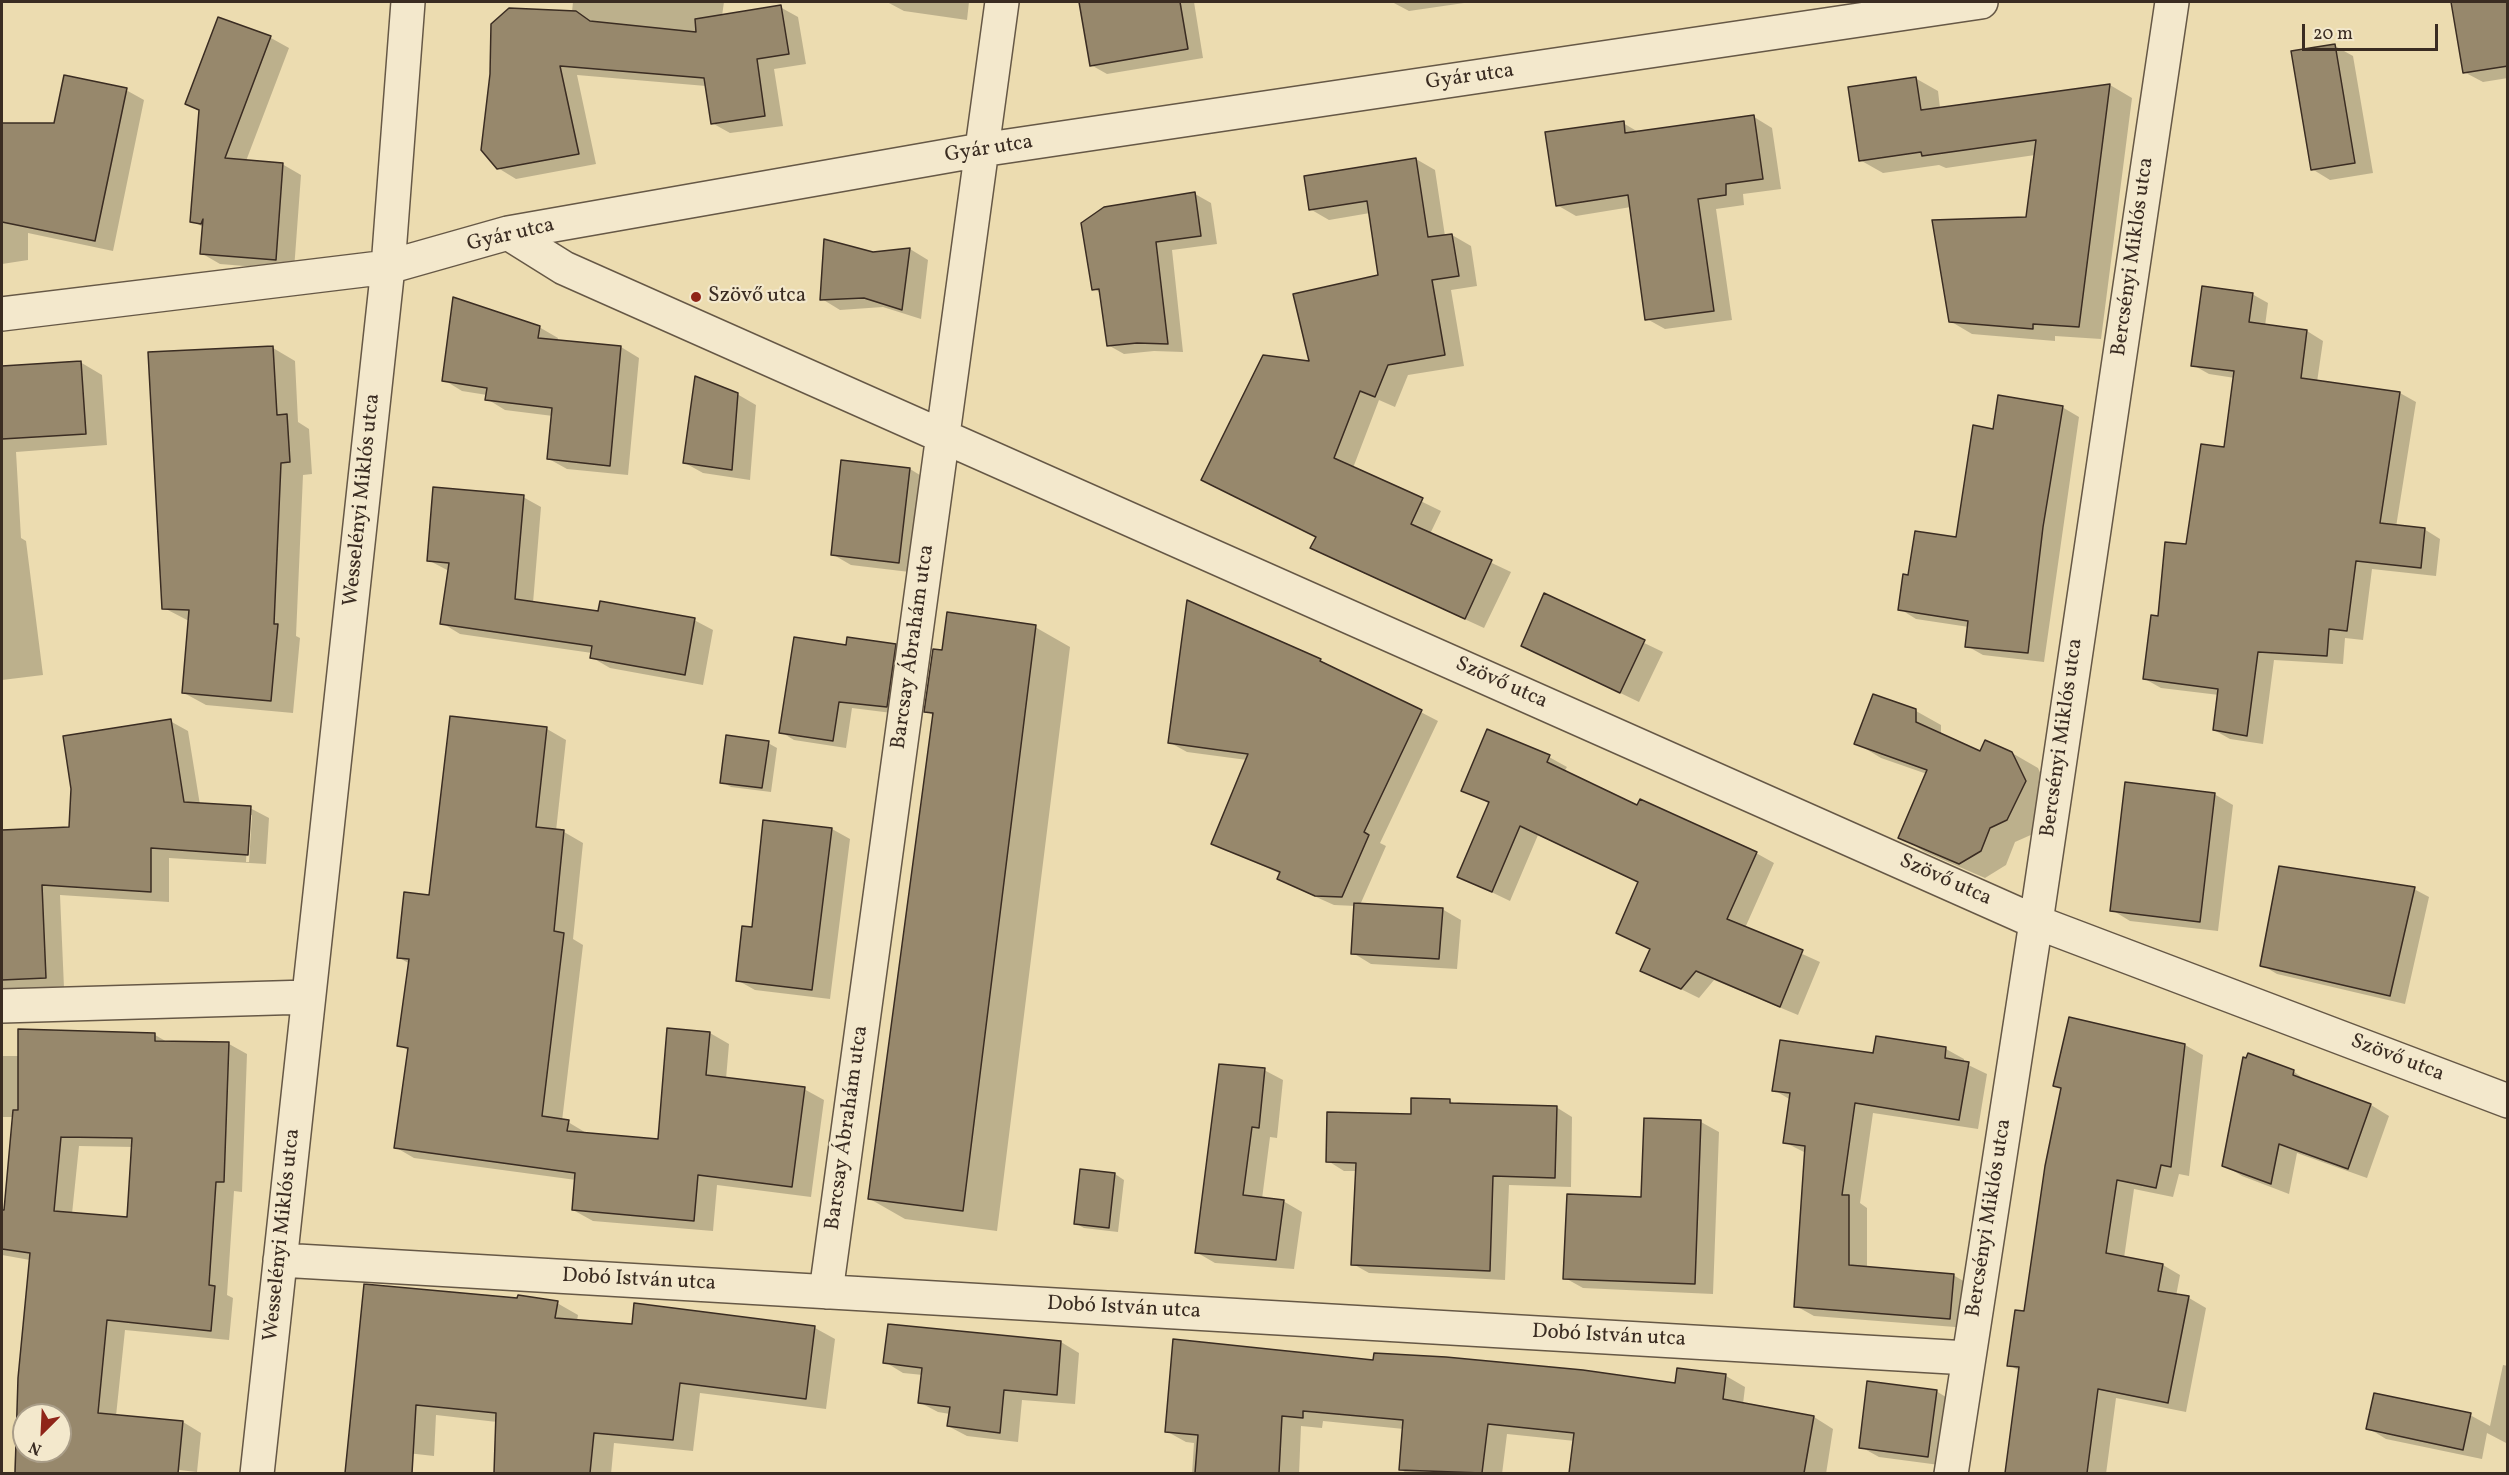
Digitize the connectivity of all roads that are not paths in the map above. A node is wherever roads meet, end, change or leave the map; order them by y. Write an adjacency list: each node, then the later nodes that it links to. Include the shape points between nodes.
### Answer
1 (408, 2): 7 (street, Wesselényi Miklós utca)
2 (1002, 2): 5 (street, Barcsay Ábrahám utca)
3 (1981, 2): 5 (street, Gyár utca)
4 (2172, 2): 10 (street, Bercsényi Miklós utca)
5 (981, 150): 6 (street, Gyár utca); 9 (street, Barcsay Ábrahám utca)
6 (508, 233): 7 (street, Gyár utca); 9 (street, Szövő utca, via 564,268)
7 (388, 267): 8 (street, Gyár utca); 11 (street, Wesselényi Miklós utca)
8 (2, 314)
9 (943, 436): 10 (street, Szövő utca); 15 (street, Barcsay Ábrahám utca)
10 (2036, 922): 13 (street, Szövő utca); 16 (street, Bercsényi Miklós utca)
11 (308, 997): 12 (street); 14 (street, Wesselényi Miklós utca)
12 (2, 1006)
13 (2508, 1101)
14 (280, 1260): 15 (street, Dobó István utca); 17 (street, Wesselényi Miklós utca)
15 (826, 1292): 16 (street, Dobó István utca)
16 (1968, 1358): 18 (street, Bercsényi Miklós utca)
17 (257, 1473)
18 (1951, 1473)

